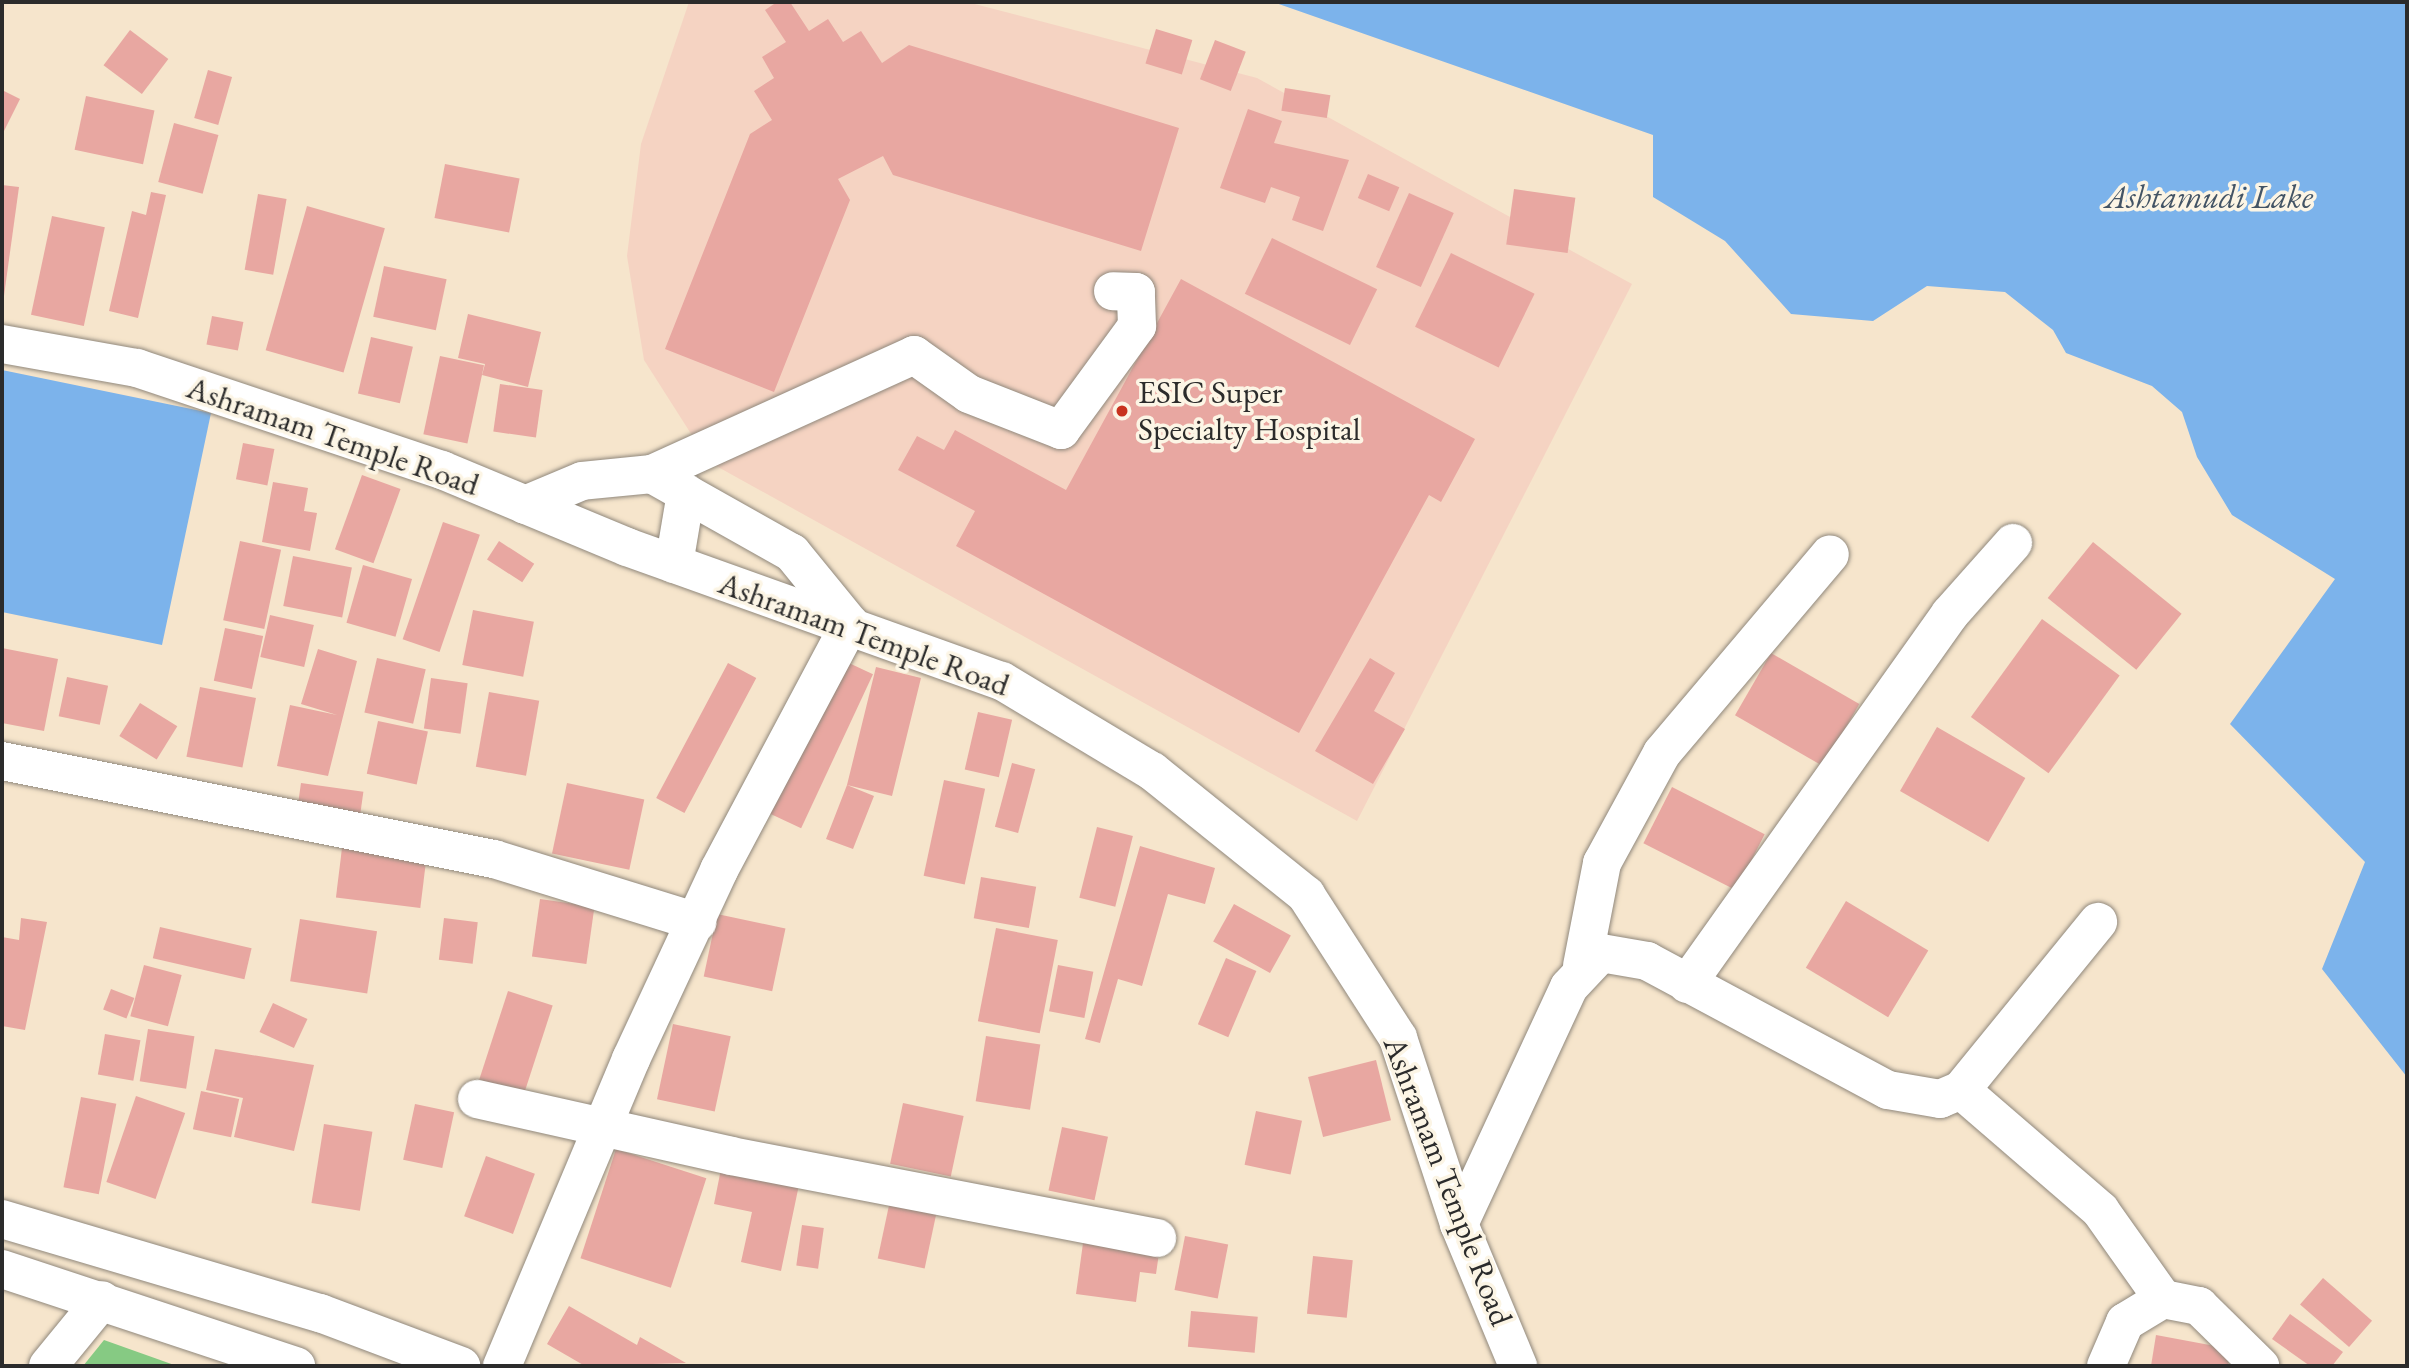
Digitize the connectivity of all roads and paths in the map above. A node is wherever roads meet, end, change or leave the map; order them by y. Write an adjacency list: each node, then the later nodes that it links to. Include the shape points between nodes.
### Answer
1 (1113, 291): 3 (street, via 1136,292 1137,326 1061,430 969,394 948,374 914,355)
2 (2, 344): 5 (street, Ashramam Temple Road, via 137,368 309,423)
3 (652, 474): 4 (street); 5 (street, via 582,481)
4 (686, 493): 8 (street); 9 (street, via 792,553)
5 (525, 505): 8 (street, Ashramam Temple Road)
6 (2013, 543): 14 (street, via 1950,614)
7 (1830, 554): 13 (street, via 1662,753 1602,863)
8 (674, 564): 9 (street, Ashramam Temple Road)
9 (850, 624): 11 (street); 19 (street, Ashramam Temple Road, via 1002,681 1152,771 1306,895 1398,1038)
10 (2, 761): 11 (street, via 494,859)
11 (697, 922): 17 (street, via 631,1059)
12 (2098, 922): 15 (street)
13 (1582, 966): 14 (street, via 1613,952); 19 (street, via 1519,1086)
14 (1688, 984): 15 (street, via 1888,1090 1925,1100)
15 (1961, 1090): 22 (street, via 2100,1210)
16 (477, 1099): 17 (street)
17 (605, 1128): 20 (street); 27 (street)
18 (2, 1219): 26 (street, via 320,1313)
19 (1459, 1224): 28 (street, Ashramam Temple Road)
20 (1157, 1238)
21 (2, 1269): 23 (street)
22 (2163, 1299): 29 (street, via 2124,1322); 30 (street, via 2199,1306)
23 (102, 1300): 24 (street); 25 (street)
24 (48, 1366)
25 (296, 1366)
26 (461, 1366)
27 (502, 1366)
28 (1518, 1366)
29 (2106, 1366)
30 (2260, 1366)

